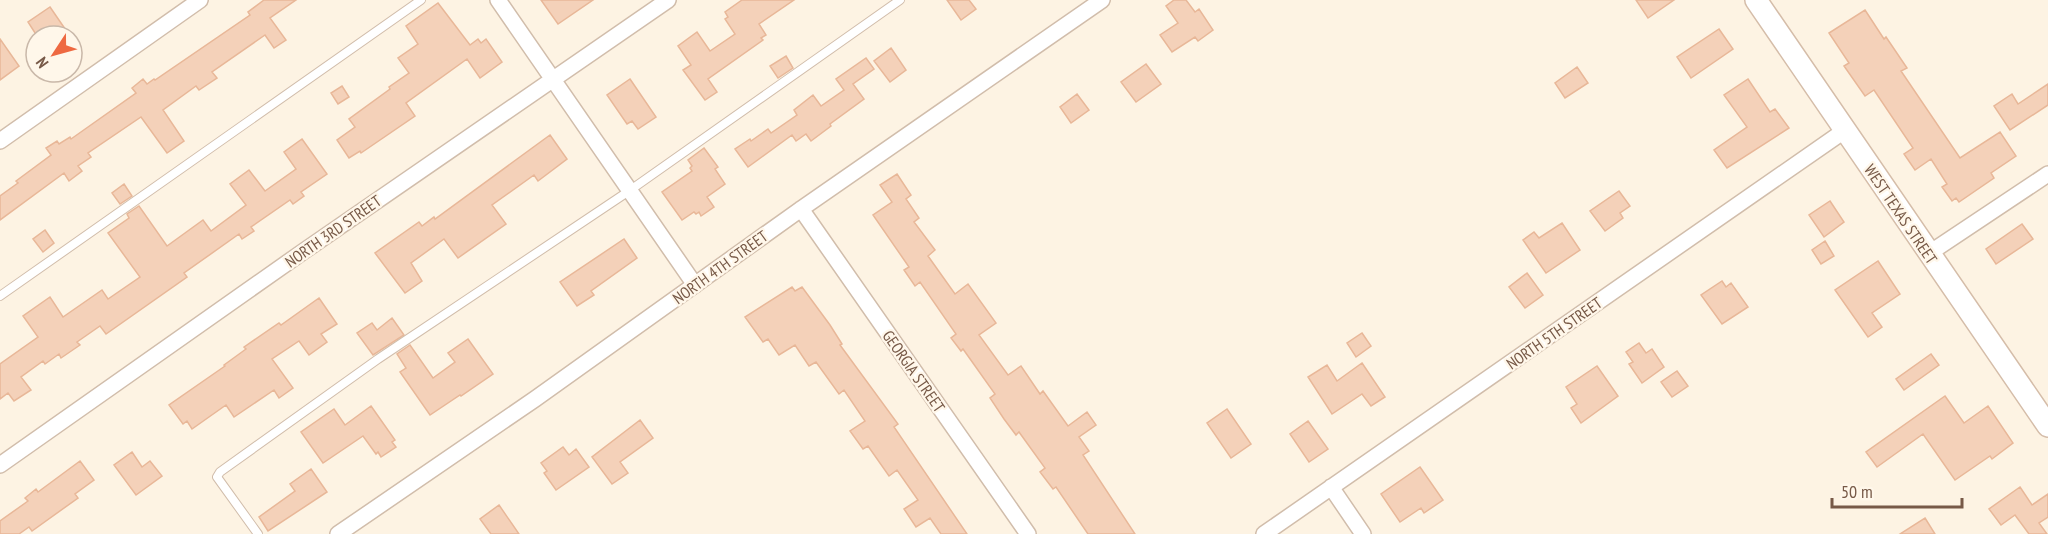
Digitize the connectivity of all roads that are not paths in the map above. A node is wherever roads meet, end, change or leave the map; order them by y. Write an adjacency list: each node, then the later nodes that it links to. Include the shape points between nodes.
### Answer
1 (200, 0): 10 (street)
2 (421, 0): 16 (lane)
3 (498, 0): 8 (street)
4 (668, 0): 8 (street, NORTH 3RD STREET)
5 (900, 0): 12 (lane)
6 (1102, 0): 13 (street, NORTH 4TH STREET)
7 (1756, 0): 9 (street, WEST TEXAS STREET)
8 (553, 81): 12 (street); 18 (street, NORTH 3RD STREET)
9 (1844, 131): 14 (street, WEST TEXAS STREET); 19 (street, NORTH 5TH STREET)
10 (0, 141)
11 (2048, 174): 14 (street)
12 (629, 191): 15 (street); 20 (lane, via 378,359 220,472 217,477)
13 (801, 209): 15 (street, NORTH 4TH STREET); 22 (street, GEORGIA STREET)
14 (1928, 254): 17 (street, WEST TEXAS STREET)
15 (695, 285): 21 (street, NORTH 4TH STREET)
16 (0, 296)
17 (2048, 426)
18 (0, 465)
19 (1331, 487): 23 (street, NORTH 5TH STREET); 24 (street)
20 (258, 534)
21 (338, 534)
22 (1028, 534)
23 (1264, 534)
24 (1363, 534)

